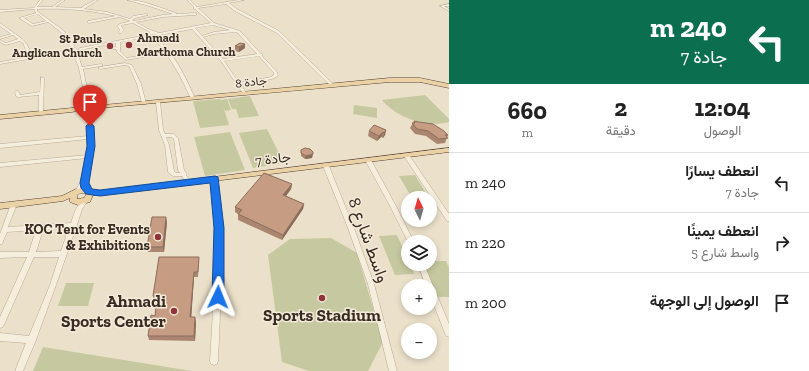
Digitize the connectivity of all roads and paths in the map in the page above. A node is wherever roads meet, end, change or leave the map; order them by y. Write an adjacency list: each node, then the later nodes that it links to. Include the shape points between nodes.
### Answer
1 (42, 0): 11 (street)
2 (64, 0): 12 (street)
3 (97, 0): 13 (street)
4 (130, 0): 18 (street, via 173,14)
5 (188, 0): 14 (street)
6 (221, 0): 9 (street)
7 (242, 0): 9 (street)
8 (444, 1): 10 (street)
9 (226, 3): 14 (street); 51 (street, via 278,32)
10 (448, 5): 15 (street, via 441,7)
11 (35, 8): 12 (street); 16 (street); 17 (street)
12 (52, 8): 13 (street)
13 (83, 8): 20 (street)
14 (195, 8): 18 (street)
15 (449, 10)
16 (0, 11)
17 (38, 12): 22 (street); 22 (street, via 21,18 32,25)
18 (197, 13): 24 (street); 26 (street)
19 (146, 14): 21 (street)
20 (121, 16): 21 (street); 23 (street)
21 (131, 19): 24 (street)
22 (49, 21): 41 (street, via 62,32)
23 (90, 22)
24 (136, 22): 29 (street, via 119,25 122,30); 32 (street)
25 (0, 24): 27 (street)
26 (213, 24): 28 (street); 30 (street)
27 (2, 28): 31 (street)
28 (192, 28): 33 (street); 34 (street)
29 (120, 32)
30 (238, 32): 34 (street, via 214,33); 43 (street)
31 (14, 34): 35 (street); 36 (street)
32 (149, 34): 33 (street); 33 (street); 38 (street)
33 (157, 36): 42 (street)
34 (201, 37): 45 (street)
35 (0, 38)
36 (21, 39): 37 (street, via 5,44); 44 (street)
37 (0, 42)
38 (118, 42): 39 (street); 40 (street)
39 (106, 44): 40 (street, via 110,48); 41 (street)
40 (118, 48): 42 (street, via 126,59)
41 (74, 50): 44 (street); 47 (street)
42 (167, 52): 57 (street)
43 (261, 55): 45 (street); 50 (street, via 276,76)
44 (31, 58): 46 (street)
45 (222, 60): 50 (street)
46 (0, 63)
47 (81, 68): 59 (street, via 130,65); 60 (street)
48 (42, 78): 55 (street)
49 (401, 79): 51 (main road, جادة 8); 52 (main road, جادة 8); 53 (main road, جادة 8)
50 (239, 84): 56 (street)
51 (330, 84): 56 (main road, جادة 8)
52 (449, 86)
53 (449, 89)
54 (17, 92): 55 (street, via 18,96)
55 (42, 93): 61 (street)
56 (245, 94): 57 (main road, جادة 8)
57 (192, 99): 58 (main road, جادة 8)
58 (158, 102): 59 (main road, جادة 8); 63 (street)
59 (144, 103): 60 (main road, جادة 8)
60 (89, 109): 61 (main road, جادة 8); 64 (street)
61 (41, 113): 62 (main road, جادة 8)
62 (1, 117)
63 (164, 136): 72 (street, via 172,135 176,138 181,170); 72 (street, via 171,172 175,175)
64 (90, 137): 65 (street); 67 (street)
65 (0, 146)
66 (449, 150): 68 (main road, جادة 7)
67 (90, 156): 70 (street); 74 (street)
68 (407, 156): 69 (main road, جادة 7); 79 (street)
69 (368, 160): 71 (main road, جادة 7); 83 (street)
70 (0, 165)
71 (326, 166): 73 (main road, جادة 7); 95 (street, واسط شارع 8, via 371,284)
72 (184, 174): 75 (street)
73 (215, 179): 75 (main road, جادة 7); 93 (street, via 219,246)
74 (85, 183): 76 (street); 76 (street)
75 (188, 183): 76 (main road, جادة 7, via 100,193)
76 (81, 198): 77 (main road); 80 (street)
77 (14, 204): 78 (main road); 82 (street)
78 (0, 206)
79 (449, 219)
80 (74, 225): 81 (street); 86 (street)
81 (40, 228): 82 (street); 85 (street)
82 (5, 230): 84 (street)
83 (407, 235)
84 (0, 242)
85 (32, 254): 86 (street); 87 (street); 89 (street)
86 (64, 254): 92 (street)
87 (0, 255)
88 (424, 271): 90 (street)
89 (0, 325)
90 (449, 333)
91 (0, 337): 92 (street)
92 (32, 340): 94 (street)
93 (214, 361)
94 (19, 371)
95 (393, 371)

